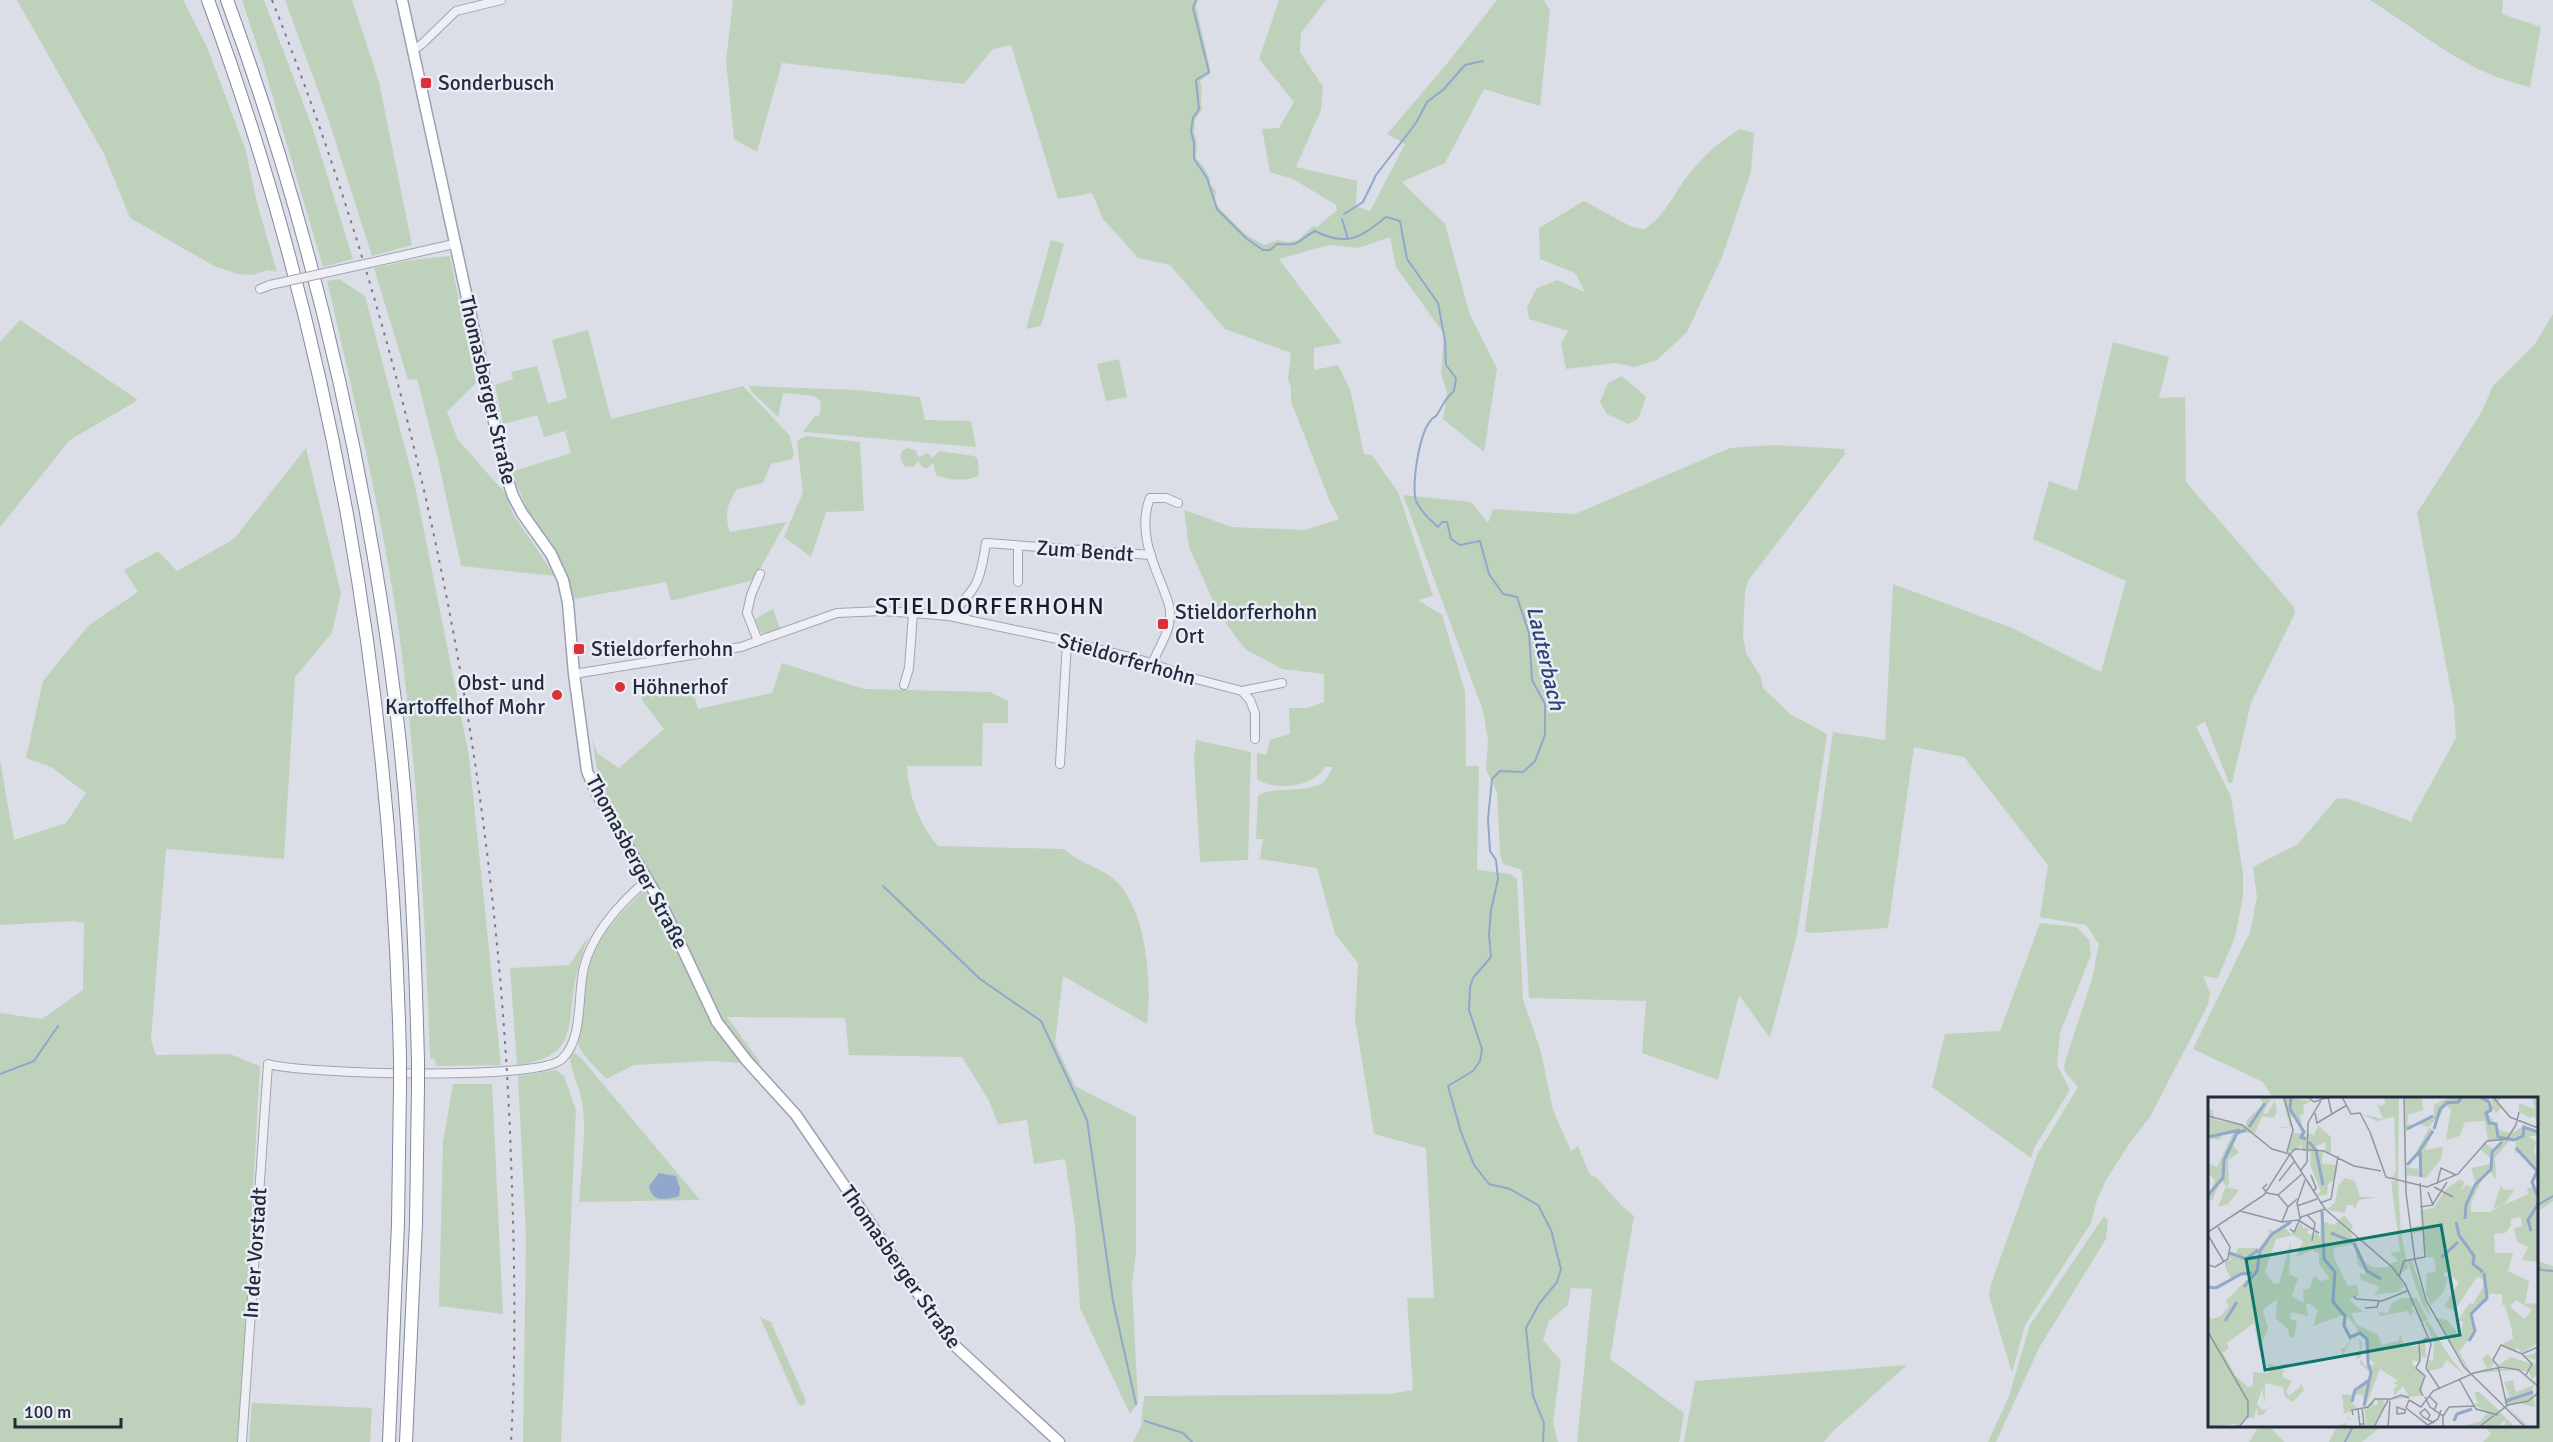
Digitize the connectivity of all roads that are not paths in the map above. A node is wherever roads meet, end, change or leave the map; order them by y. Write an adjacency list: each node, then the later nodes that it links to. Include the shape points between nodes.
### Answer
1 (208, 0): 26 (highway, bridge, via 261,158 321,380 350,526 378,711 388,806 400,1059)
2 (227, 0): 27 (highway, bridge, via 279,154 315,282 368,522 390,664 413,913 418,1061 416,1223)
3 (402, 0): 5 (main road, Thomasberger Straße)
4 (501, 0): 5 (street, via 456,11)
5 (413, 50): 6 (main road, Thomasberger Straße)
6 (454, 244): 7 (street, bridge); 18 (main road, Thomasberger Straße, via 511,490 563,580)
7 (260, 289)
8 (1178, 503): 10 (street, via 1150,498 1143,526)
9 (1018, 546): 10 (street, Zum Bendt); 12 (street, Zum Bendt); 14 (street, Zum Bendt, via 986,543 978,583)
10 (1151, 555): 17 (street, via 1170,608)
11 (760, 574): 15 (street, via 747,613)
12 (1018, 582)
13 (913, 613): 14 (street, Stieldorferhohn); 15 (street, Stieldorferhohn, via 837,613); 20 (street)
14 (949, 616): 16 (street, Stieldorferhohn)
15 (758, 641): 18 (street, Stieldorferhohn)
16 (1067, 641): 17 (street, Stieldorferhohn); 23 (street)
17 (1152, 664): 21 (street, Stieldorferhohn)
18 (574, 674): 24 (main road, Thomasberger Straße, via 587,771)
19 (1282, 683): 21 (street)
20 (904, 685)
21 (1242, 691): 22 (street, via 1255,713)
22 (1255, 739)
23 (1060, 764)
24 (647, 880): 25 (street, In der Vorstadt, via 600,930 590,948 572,1044 561,1060 549,1067 430,1074 267,1064); 28 (main road, Thomasberger Straße, via 730,1041 796,1115 952,1343)
25 (243, 1442)
26 (389, 1442)
27 (406, 1442)
28 (1059, 1442)

